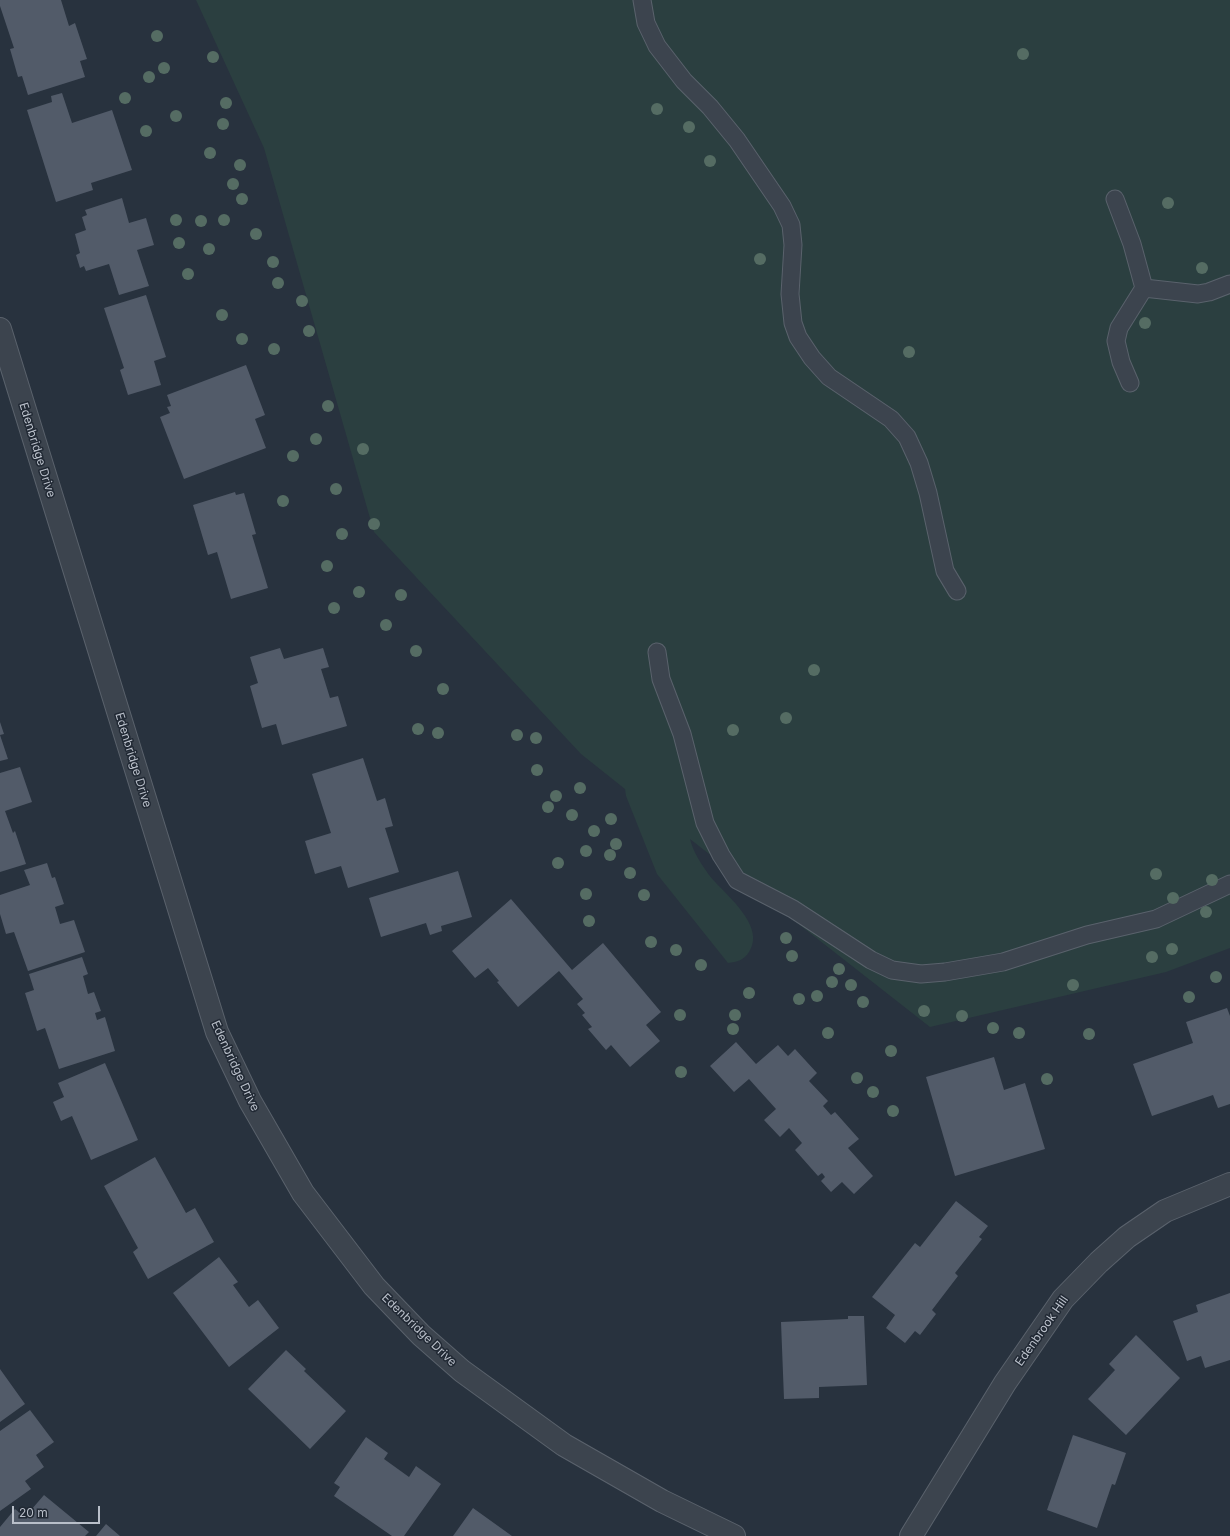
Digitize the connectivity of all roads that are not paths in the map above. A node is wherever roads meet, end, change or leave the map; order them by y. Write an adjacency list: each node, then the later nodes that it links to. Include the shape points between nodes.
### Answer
1 (642, 0): 7 (lane, via 646,23 657,46 684,81 737,140 782,206 791,225 793,245 790,294 793,323 798,337 829,377 891,419 907,437 919,463 928,493 945,571)
2 (1115, 199): 4 (lane, via 1132,244)
3 (1230, 284): 4 (lane, via 1198,294)
4 (1144, 288): 6 (lane, via 1119,328 1116,342)
5 (0, 329): 11 (street, Edenbridge Drive, via 217,1032 250,1101 303,1193 374,1286 421,1335 462,1371 564,1445 662,1501)
6 (1130, 383)
7 (957, 591)
8 (657, 652): 9 (lane, via 661,679 682,734 705,823 737,880 793,909 871,960 892,970 927,973 1002,962 1086,935 1156,919)
9 (1230, 884)
10 (1230, 1184): 12 (street, Edenbrook Hill, via 1165,1211 1133,1232 1063,1299 1006,1383)
11 (734, 1536)
12 (911, 1536)

